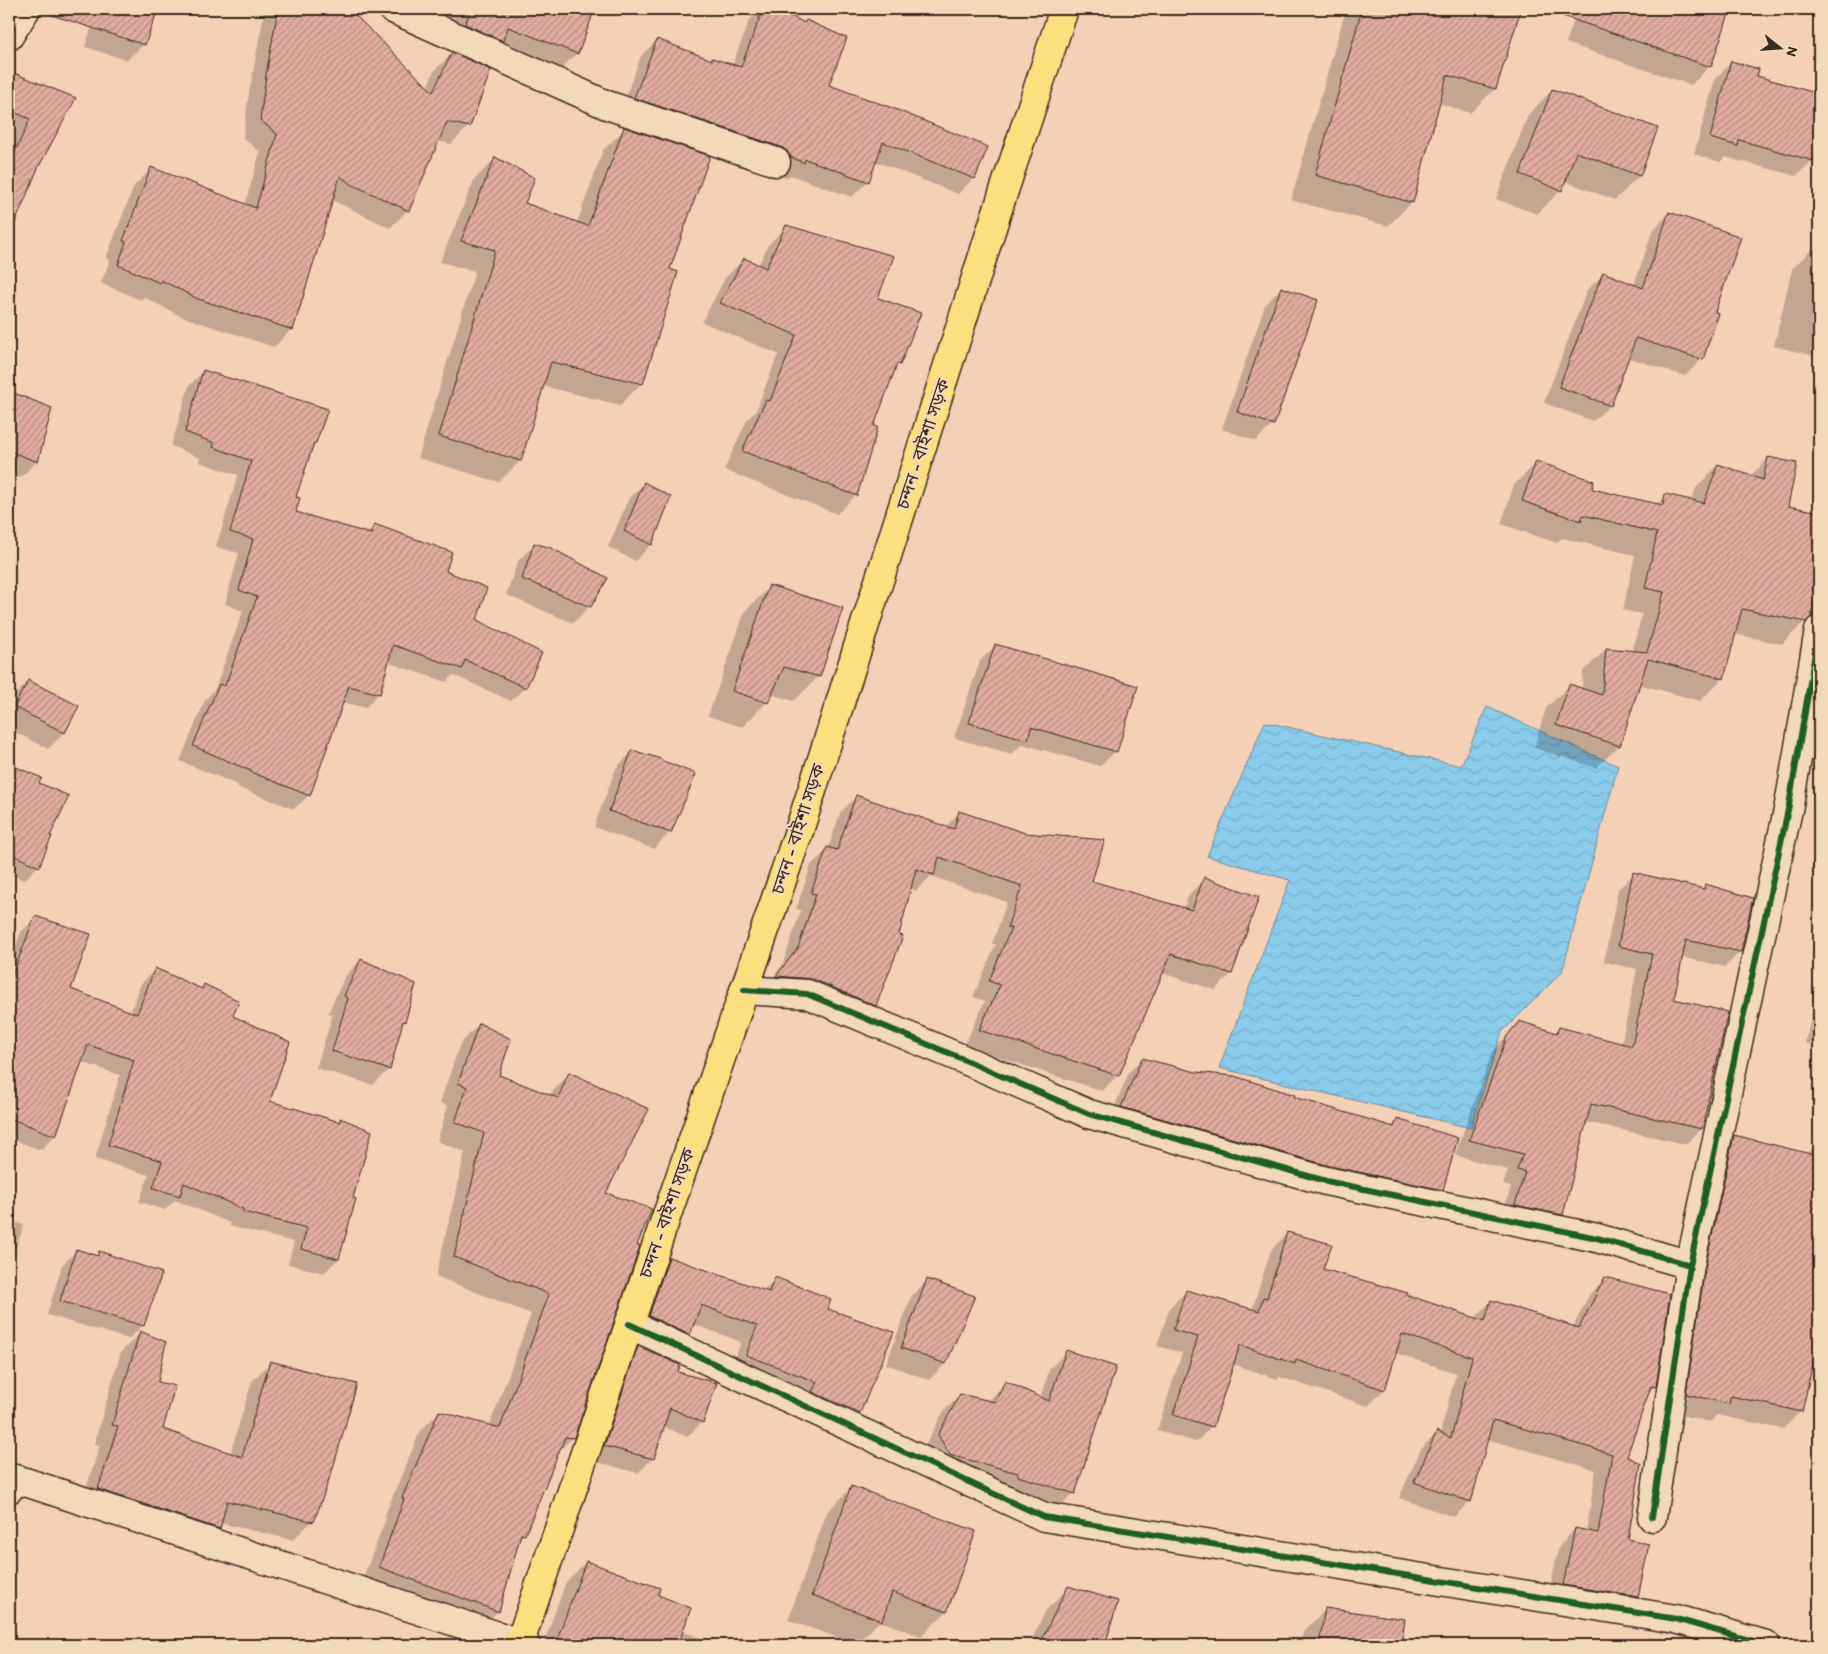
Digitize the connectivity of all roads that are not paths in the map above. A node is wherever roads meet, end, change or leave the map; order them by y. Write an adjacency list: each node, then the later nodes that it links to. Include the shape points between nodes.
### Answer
1 (26, 9): 4 (street)
2 (393, 9): 5 (street, via 607,105)
3 (1064, 9): 7 (main road, চন্দন - বাইশা সড়ক, via 799,831)
4 (9, 36)
5 (776, 162)
6 (1819, 630): 8 (street, via 1789,805)
7 (744, 990): 8 (street, via 808,994 1089,1114 1326,1182 1597,1238); 9 (main road, চন্দন - বাইশা সড়ক)
8 (1690, 1265): 11 (street)
9 (629, 1324): 12 (main road, চন্দন - বাইশা সড়ক); 13 (street, via 1044,1516 1676,1619)
10 (9, 1489): 12 (street, via 16,1479)
11 (1652, 1516)
12 (522, 1645)
13 (1766, 1645)

